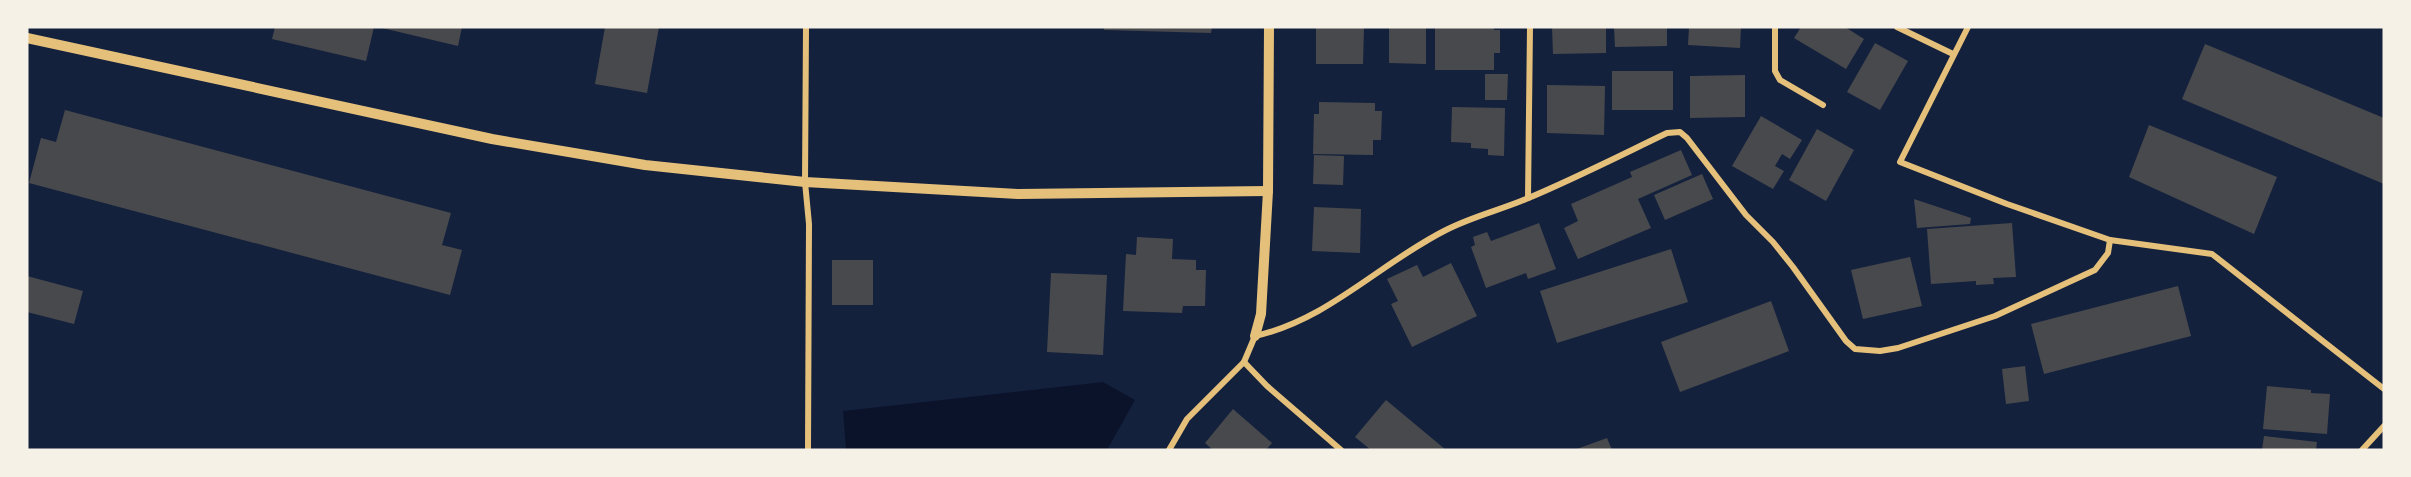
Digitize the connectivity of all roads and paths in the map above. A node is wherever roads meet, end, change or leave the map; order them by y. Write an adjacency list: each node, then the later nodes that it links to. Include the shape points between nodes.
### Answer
1 (806, 27): 10 (street)
2 (1269, 27): 11 (street)
3 (1530, 27): 12 (street)
4 (1775, 27): 9 (street, via 1775,71 1780,80)
5 (1897, 27): 8 (street)
6 (1968, 27): 8 (street)
7 (27, 38): 10 (street, via 503,141 645,165)
8 (1953, 54): 13 (street, via 1900,162)
9 (1823, 105)
10 (806, 182): 11 (street, via 1018,194); 18 (street)
11 (1268, 190): 14 (street, via 1261,314)
12 (1528, 198): 13 (street, via 1667,133 1680,132 1786,259 1846,341 1855,349 1866,351 1898,348 2062,287 2095,270 2108,253); 14 (street, via 1448,229 1325,308 1281,331)
13 (2110, 240): 16 (street, via 2212,254)
14 (1256, 336): 15 (street)
15 (1244, 362): 19 (street, via 1187,419); 20 (street)
16 (2384, 390)
17 (2384, 426): 21 (street)
18 (808, 450)
19 (1169, 450)
20 (1341, 450)
21 (2362, 450)

